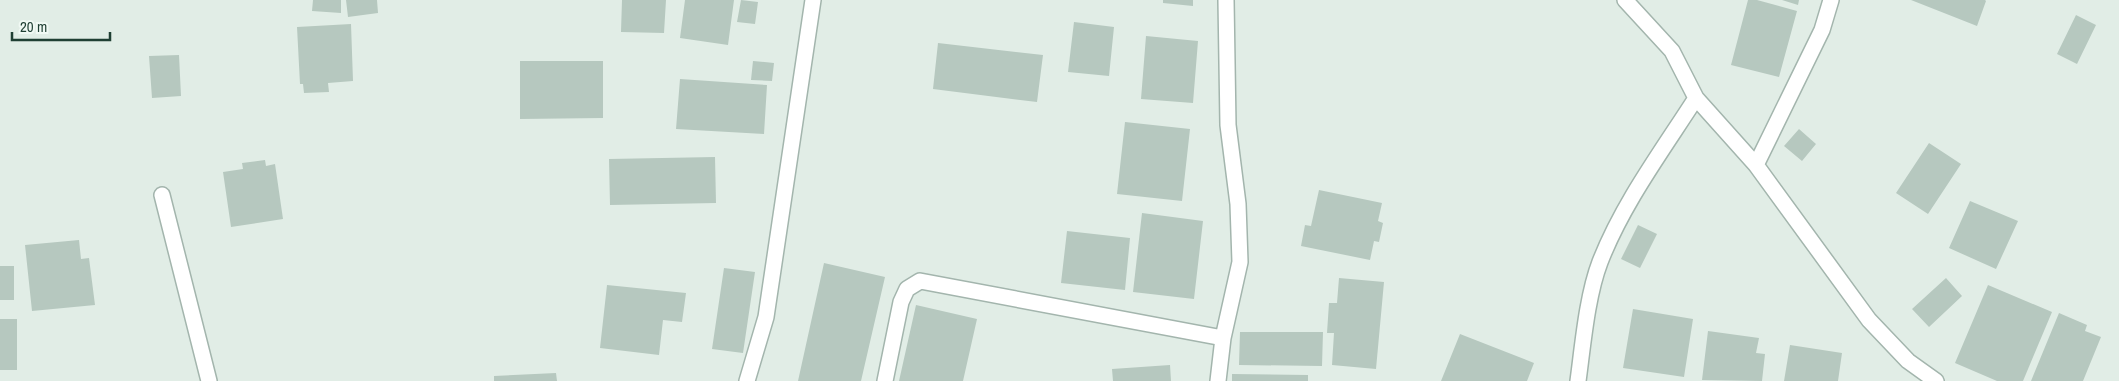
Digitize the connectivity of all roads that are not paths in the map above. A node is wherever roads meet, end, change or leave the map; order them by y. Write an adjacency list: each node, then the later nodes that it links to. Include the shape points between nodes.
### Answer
1 (813, 0): 10 (street, via 766,317)
2 (1226, 0): 8 (street, via 1228,125 1238,204 1240,262)
3 (1626, 0): 5 (street, via 1672,51)
4 (1831, 0): 6 (street, via 1822,30)
5 (1696, 98): 6 (street); 13 (street, via 1624,209 1600,263)
6 (1756, 166): 14 (street, via 1869,320 1908,361)
7 (162, 195): 9 (street)
8 (1223, 338): 11 (street, via 920,281 906,289 901,302); 12 (street)
9 (209, 381)
10 (747, 381)
11 (885, 381)
12 (1218, 381)
13 (1578, 381)
14 (1936, 381)

